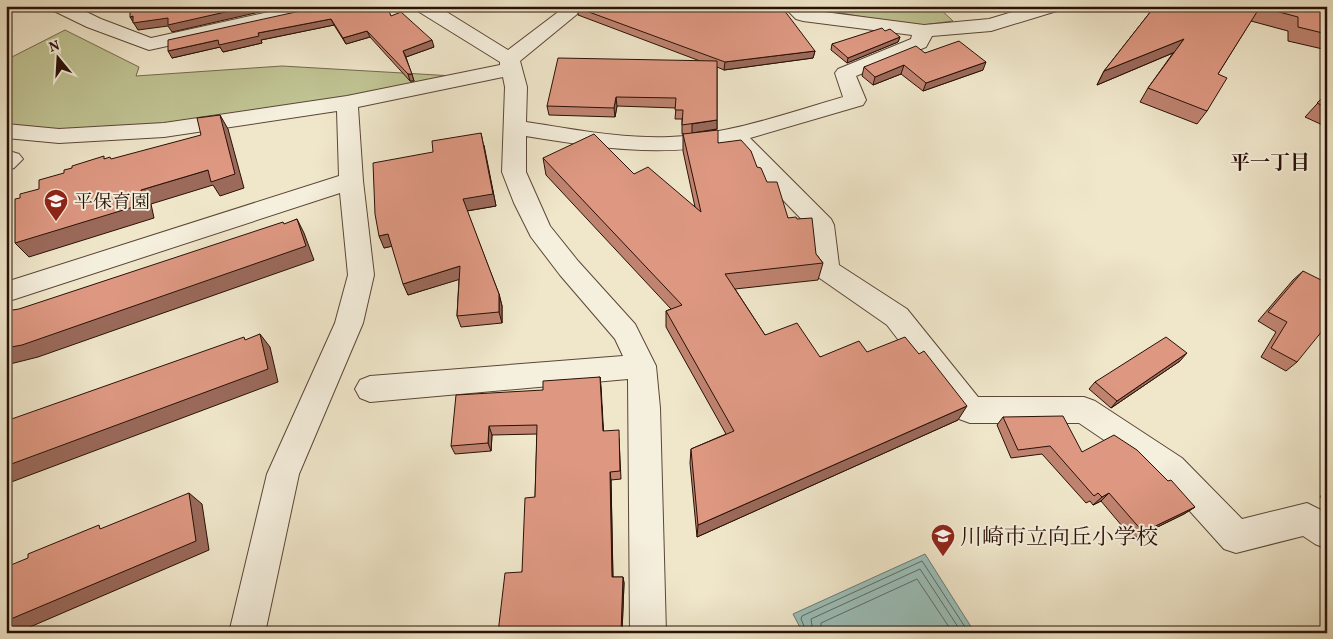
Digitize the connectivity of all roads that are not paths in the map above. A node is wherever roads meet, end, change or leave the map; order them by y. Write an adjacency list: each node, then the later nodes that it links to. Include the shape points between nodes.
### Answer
1 (59, 6): 2 (street, via 149,44)
2 (323, 6)
3 (423, 6): 8 (street)
4 (578, 6): 8 (street)
5 (792, 6): 7 (street, via 803,15)
6 (1053, 6): 7 (street, via 991,25)
7 (924, 31): 12 (street, via 920,43 845,73 855,100)
8 (510, 64): 9 (street); 10 (street, via 516,86)
9 (347, 103): 11 (street, via 164,130 59,136); 15 (street)
10 (514, 128): 12 (street, via 618,143 668,144); 17 (street, via 514,172 540,231 625,332)
11 (6, 131)
12 (734, 136): 19 (street, via 822,225 827,270 897,317 970,410 1084,410 1171,468 1236,537 1306,519)
13 (6, 158): 14 (street, via 11,159)
14 (6, 162)
15 (352, 181): 16 (street); 20 (street, via 361,323 284,474)
16 (6, 292)
17 (642, 366): 18 (street); 21 (street)
18 (370, 389)
19 (1327, 533)
20 (246, 633)
21 (648, 633)

